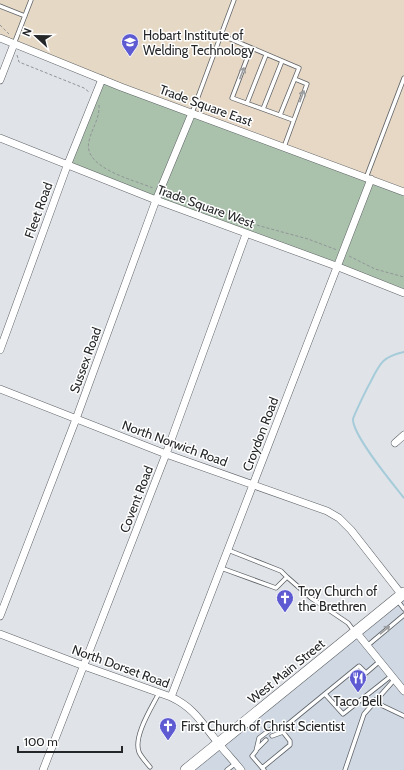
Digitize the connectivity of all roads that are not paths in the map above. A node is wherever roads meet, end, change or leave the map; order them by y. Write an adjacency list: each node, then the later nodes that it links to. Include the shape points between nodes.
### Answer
1 (31, 0): 4 (lane)
2 (234, 0): 5 (lane)
3 (0, 6): 4 (lane)
4 (25, 16): 7 (lane)
5 (221, 35): 8 (lane); 17 (lane)
6 (0, 38): 7 (street, Trade Square East)
7 (14, 44): 12 (street, Trade Square East); 14 (street)
8 (251, 48): 9 (lane); 15 (lane, one-way to 8, via 232,98)
9 (266, 55): 10 (lane); 15 (lane)
10 (282, 61): 13 (lane, via 299,68); 16 (lane)
11 (404, 78): 23 (lane)
12 (102, 79): 17 (street, Trade Square East); 22 (street, Fleet Road)
13 (295, 79): 18 (lane); 19 (lane, one-way to 13, via 307,84)
14 (0, 80)
15 (247, 103): 16 (lane)
16 (263, 109): 18 (lane)
17 (192, 113): 21 (street, Trade Square East); 25 (street, Sussex Road)
18 (280, 116): 19 (lane)
19 (293, 120): 21 (lane)
20 (0, 138): 22 (street, Trade Square West)
21 (284, 147): 23 (street, Trade Square East)
22 (67, 166): 25 (street, Trade Square West); 29 (street, Fleet Road)
23 (368, 179): 24 (street, Trade Square East); 27 (street, Croydon Road)
24 (404, 192)
25 (156, 200): 26 (street, Trade Square West); 31 (street, Sussex Road)
26 (246, 234): 27 (street, Trade Square West); 34 (street, Covent Road)
27 (336, 266): 28 (street, Trade Square West); 35 (street, Croydon Road)
28 (404, 293)
29 (0, 350)
30 (0, 389): 31 (street, North Norwich Road)
31 (76, 419): 34 (street, North Norwich Road); 42 (street, Sussex Road)
32 (404, 435): 33 (street)
33 (395, 443)
34 (166, 454): 35 (street, North Norwich Road); 47 (street, Covent Road)
35 (254, 484): 36 (street, Croydon Road); 39 (street, North Norwich Road, via 327,511 339,518)
36 (228, 550): 37 (street, Croydon Road); 38 (lane, via 281,571)
37 (221, 568): 38 (lane, via 276,588); 52 (street, Croydon Road)
38 (287, 577): 43 (lane, via 311,598 348,622)
39 (401, 596): 40 (lane); 43 (main road, West Main Street)
40 (404, 609)
41 (404, 615): 45 (lane, one-way to 41)
42 (0, 616)
43 (356, 632): 45 (street); 57 (main road, West Main Street)
44 (0, 634): 47 (street, North Dorset Road)
45 (367, 646): 46 (street)
46 (380, 661): 48 (street); 51 (lane, via 366,673 359,666)
47 (84, 666): 50 (street, North Dorset Road); 62 (street, Covent Road)
48 (393, 677): 49 (street); 51 (lane, via 343,714); 53 (lane)
49 (404, 691)
50 (159, 693): 52 (street, North Dorset Road); 60 (lane, via 140,731 138,744 139,753)
51 (325, 694): 58 (lane, via 288,724 271,729 259,738)
52 (171, 697): 57 (street, North Dorset Road, via 192,710)
53 (375, 700): 54 (lane, via 381,706); 66 (lane, via 364,714)
54 (404, 716)
55 (272, 736): 61 (lane, via 283,732 290,745)
56 (266, 740): 58 (lane)
57 (219, 744): 59 (street, North Dorset Road); 63 (main road, West Main Street)
58 (257, 750): 61 (lane, via 252,756)
59 (236, 763): 64 (lane); 65 (street, North Dorset Road)
60 (150, 767)
61 (263, 769)
62 (43, 770)
63 (186, 770)
64 (227, 770)
65 (242, 770)
66 (345, 770)

